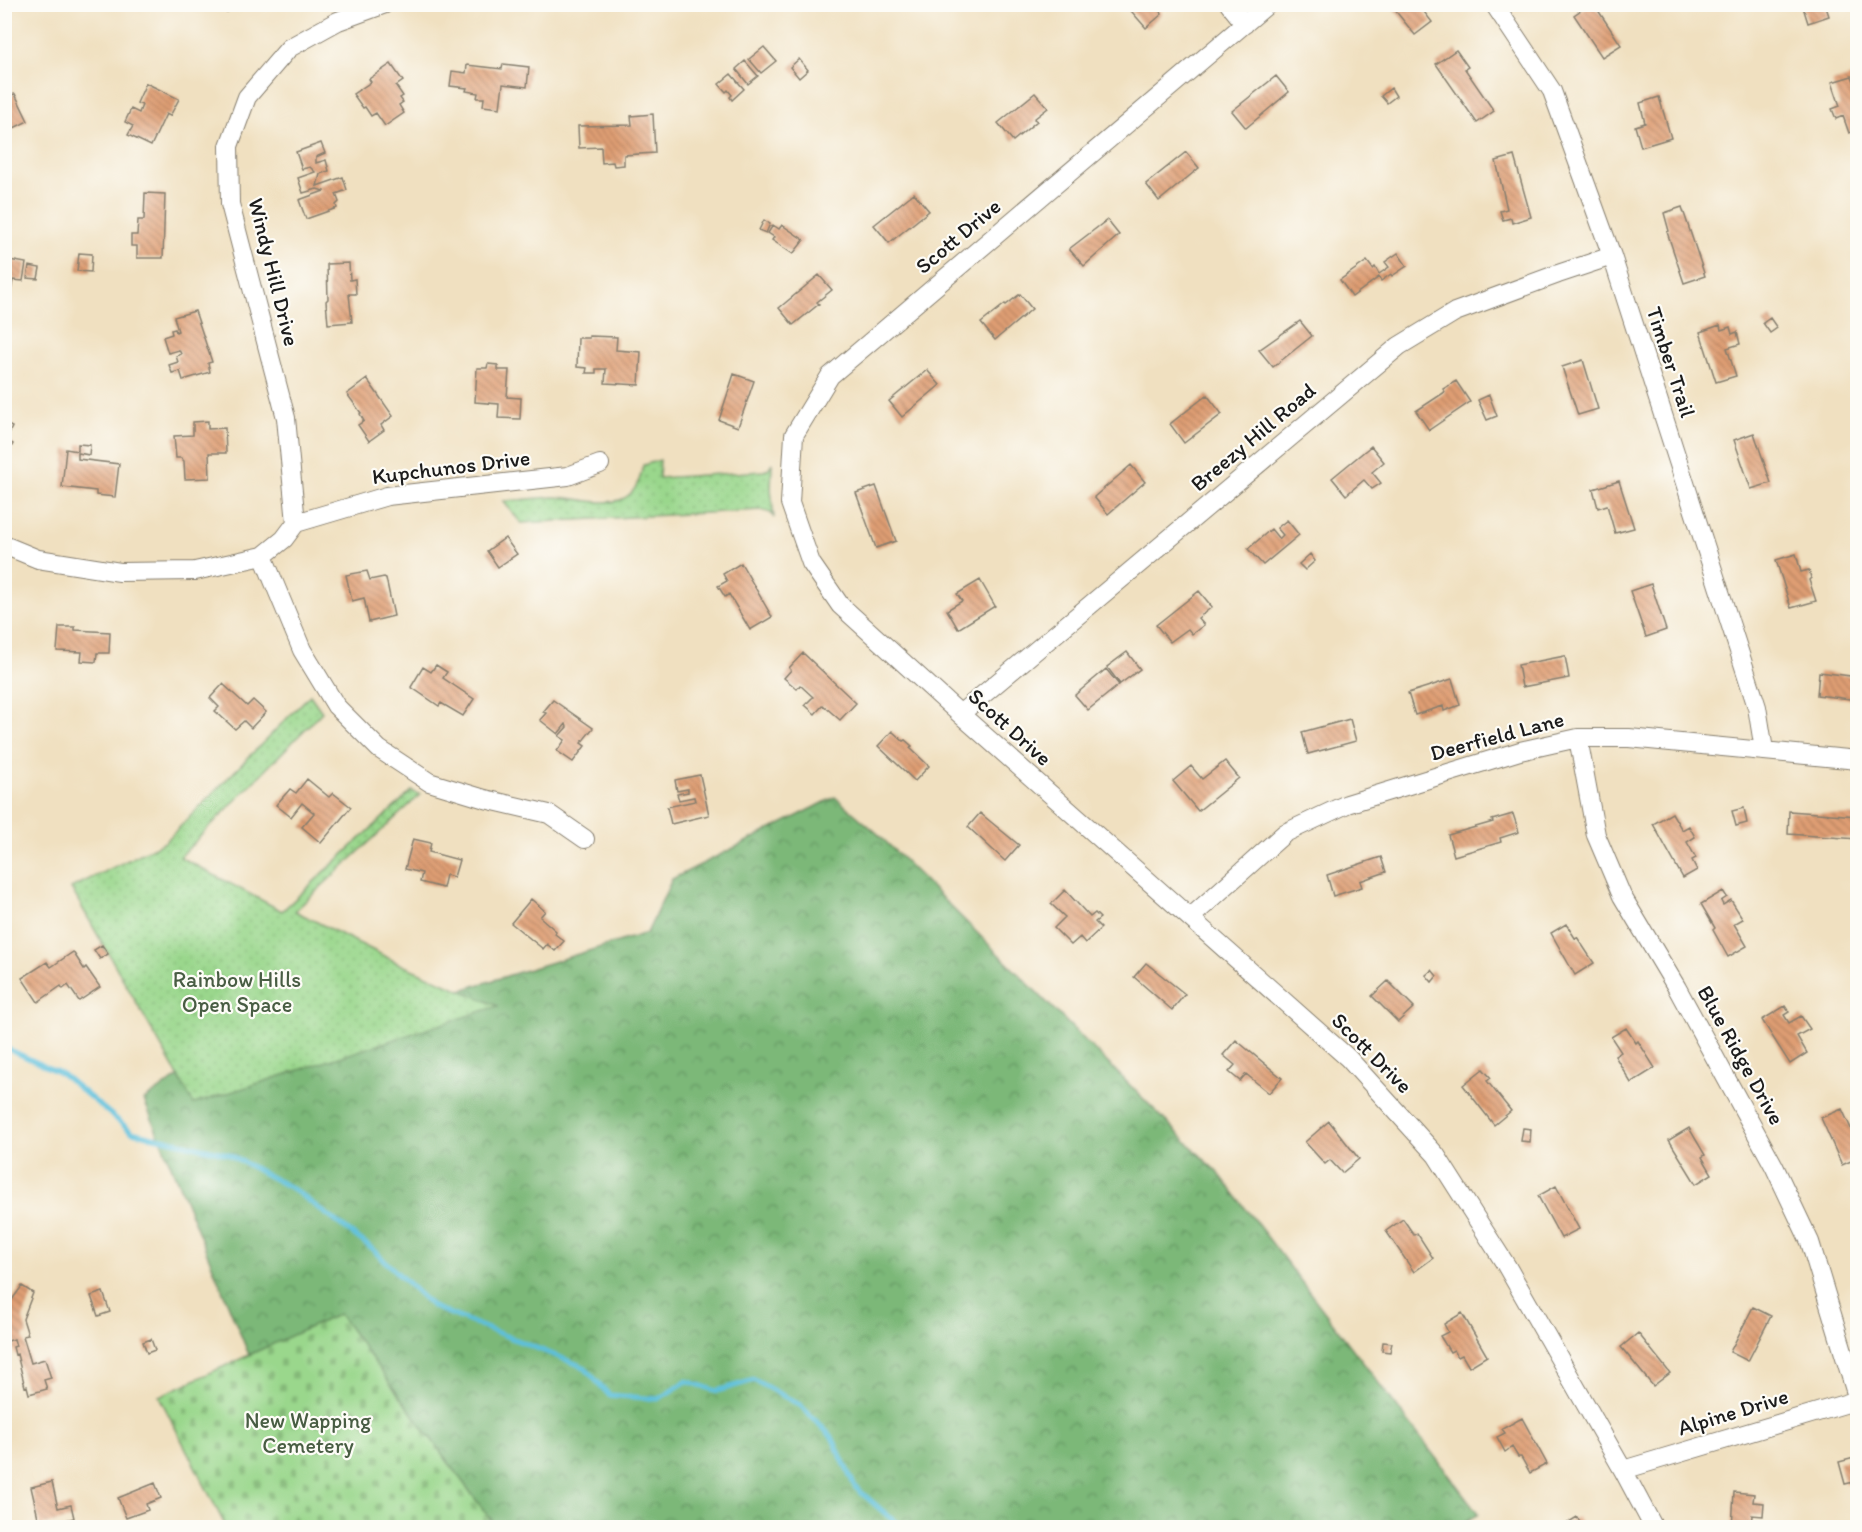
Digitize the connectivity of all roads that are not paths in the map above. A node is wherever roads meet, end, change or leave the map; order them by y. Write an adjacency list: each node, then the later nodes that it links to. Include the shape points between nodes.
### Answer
1 (385, 4): 8 (street, Windy Hill Drive, via 338,21 289,48 247,97 229,146 230,204 286,418)
2 (1229, 4): 5 (street)
3 (1269, 4): 5 (street, Scott Drive)
4 (1494, 4): 6 (street, Timber Trail, via 1552,91)
5 (1245, 24): 11 (street, Scott Drive, via 830,376 794,435 790,502 811,563 840,604)
6 (1612, 256): 11 (street, Breezy Hill Road, via 1455,312 1399,346); 13 (street, Timber Trail, via 1757,707)
7 (600, 464): 8 (street, Kupchunos Drive, via 568,476 387,496)
8 (296, 523): 10 (street)
9 (4, 545): 10 (street, via 38,559 120,572 195,571)
10 (263, 556): 15 (street, via 302,650 336,706 379,749 429,782 549,814)
11 (960, 714): 16 (street, Scott Drive)
12 (1578, 738): 13 (street, Deerfield Lane, via 1629,738); 16 (street, Deerfield Lane, via 1520,751 1336,809 1285,833); 17 (street, Blue Ridge Drive, via 1596,835 1622,896 1774,1166 1810,1242)
13 (1764, 750): 14 (street, Deerfield Lane)
14 (1857, 760)
15 (585, 839)
16 (1190, 918): 18 (street, Scott Drive, via 1348,1058 1436,1155 1506,1265)
17 (1857, 1400): 18 (street, Alpine Drive)
18 (1623, 1470): 19 (street, Scott Drive)
19 (1654, 1527)

